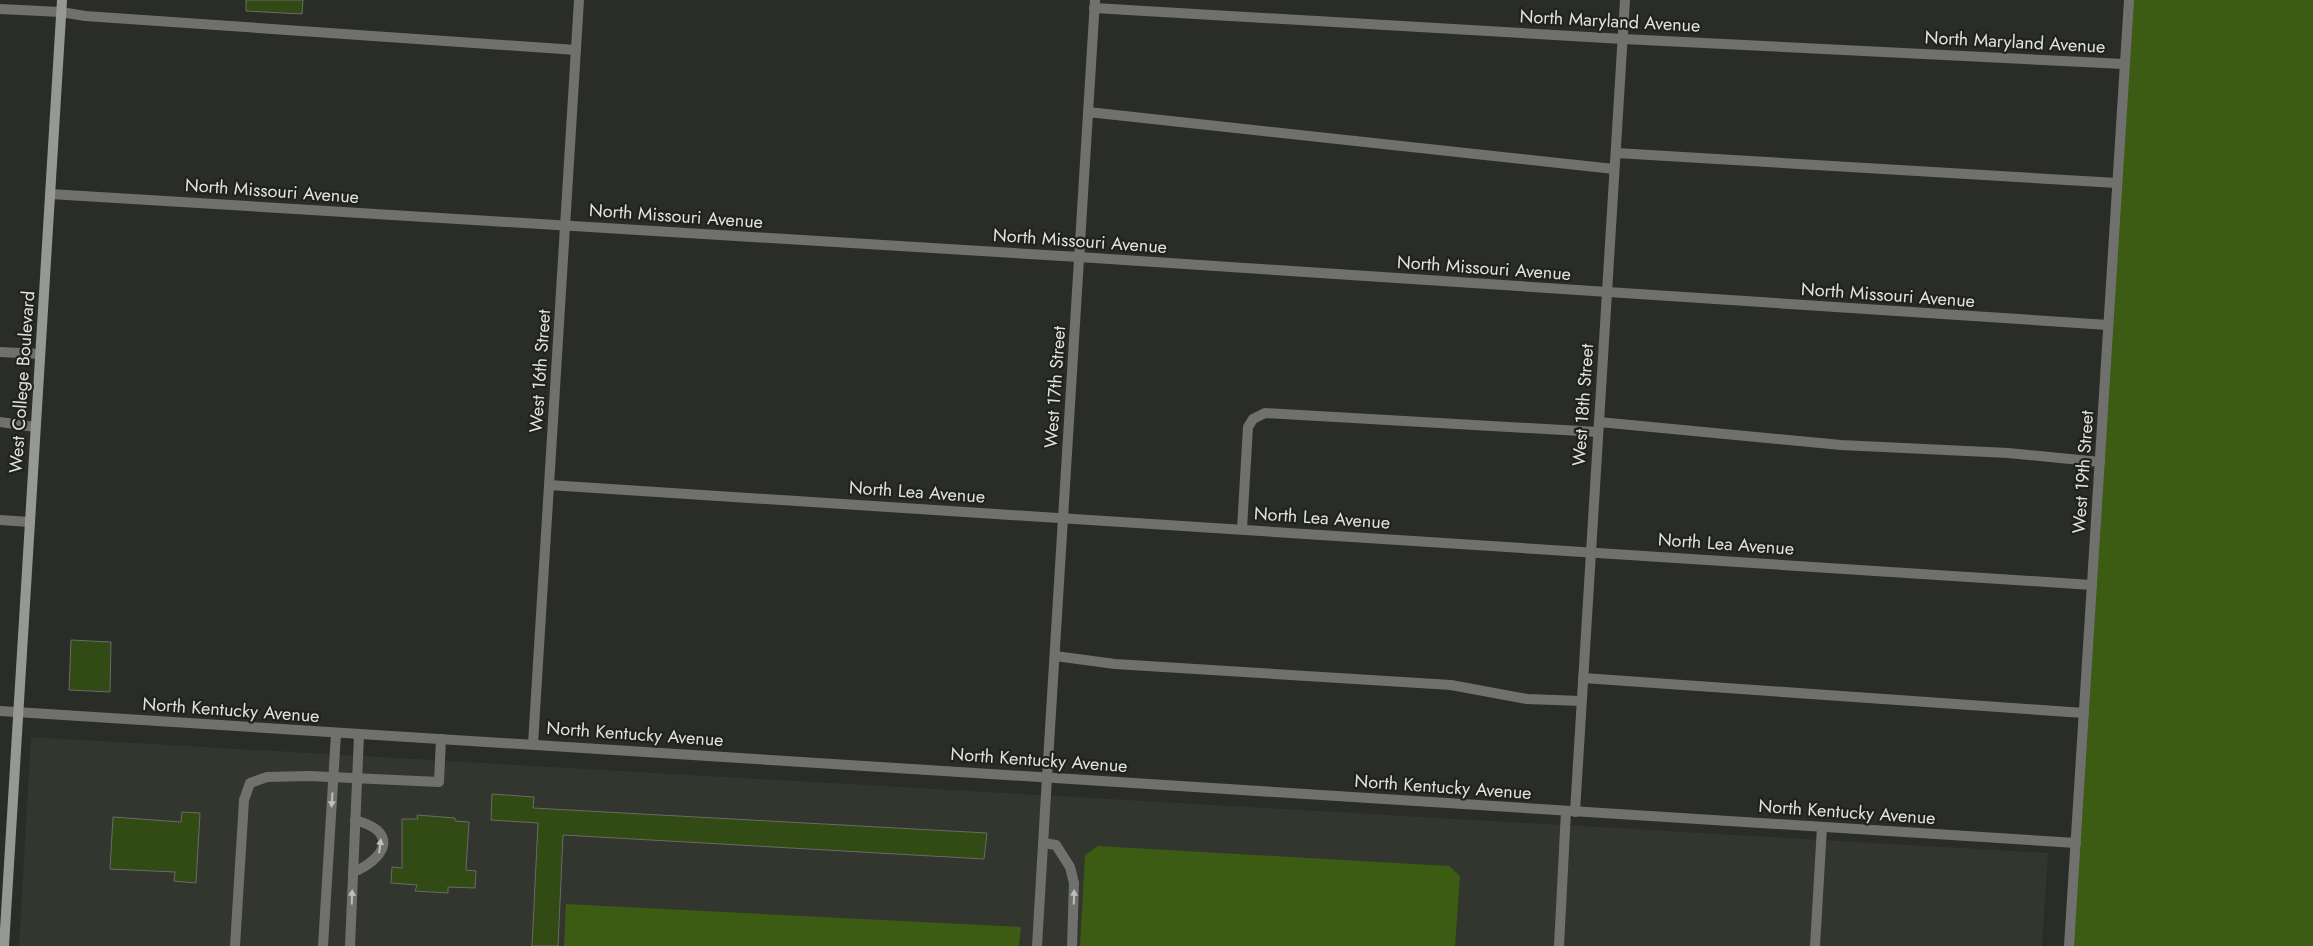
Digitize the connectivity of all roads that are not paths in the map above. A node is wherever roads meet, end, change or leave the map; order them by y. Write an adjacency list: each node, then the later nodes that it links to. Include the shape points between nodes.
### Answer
1 (62, 0): 7 (main road, West College Boulevard)
2 (579, 0): 9 (street, West 16th Street)
3 (1625, 0): 8 (street, West 18th Street)
4 (2129, 0): 10 (street, West 19th Street)
5 (1095, 4): 8 (street, North Maryland Avenue); 11 (street, West 17th Street)
6 (0, 9): 7 (street)
7 (61, 12): 9 (street); 15 (main road, West College Boulevard)
8 (1623, 39): 10 (street, North Maryland Avenue); 12 (street, West 18th Street)
9 (576, 50): 16 (street, West 16th Street)
10 (2124, 64): 14 (street, West 19th Street)
11 (1088, 112): 13 (street); 17 (street, West 17th Street)
12 (1616, 152): 13 (street, West 18th Street); 14 (street)
13 (1614, 169): 18 (street, West 18th Street)
14 (2117, 183): 19 (street, West 19th Street)
15 (50, 194): 16 (street, North Missouri Avenue); 21 (main road, West College Boulevard)
16 (565, 226): 17 (street, North Missouri Avenue); 26 (street, West 16th Street)
17 (1079, 257): 18 (street, North Missouri Avenue); 27 (street, West 17th Street)
18 (1607, 293): 19 (street, North Missouri Avenue); 24 (street, West 18th Street)
19 (2108, 325): 25 (street, West 19th Street)
20 (0, 352): 21 (street)
21 (40, 354): 23 (main road, West College Boulevard)
22 (0, 422): 23 (street)
23 (35, 427): 29 (main road, West College Boulevard)
24 (1598, 427): 25 (street, via 1841,445 2008,453); 30 (street, via 1265,413 1248,427); 31 (street, West 18th Street)
25 (2100, 462): 32 (street, West 19th Street)
26 (549, 485): 27 (street, North Lea Avenue); 42 (street, West 16th Street)
27 (1063, 518): 30 (street, North Lea Avenue); 33 (street, West 17th Street)
28 (0, 520): 29 (street)
29 (30, 522): 37 (main road, West College Boulevard)
30 (1242, 529): 31 (street, North Lea Avenue)
31 (1590, 552): 32 (street, North Lea Avenue); 34 (street, West 18th Street)
32 (2092, 585): 38 (street, West 19th Street)
33 (1054, 656): 35 (street, via 1115,664 1451,685 1527,699); 44 (street, West 17th Street)
34 (1583, 678): 35 (street, West 18th Street); 38 (street)
35 (1581, 701): 46 (street, West 18th Street)
36 (0, 711): 37 (street, North Kentucky Avenue)
37 (18, 712): 39 (street, North Kentucky Avenue); 51 (main road, West College Boulevard)
38 (2084, 713): 50 (street, West 19th Street)
39 (336, 734): 40 (street, North Kentucky Avenue); 43 (street)
40 (359, 735): 41 (street, North Kentucky Avenue); 45 (street)
41 (441, 739): 42 (street, North Kentucky Avenue); 45 (street, via 439,782)
42 (533, 744): 44 (street, North Kentucky Avenue)
43 (334, 777): 45 (street); 54 (street, via 266,777 250,784 244,800); 55 (street, one-way to 55)
44 (1047, 777): 46 (street, North Kentucky Avenue); 49 (street, West 17th Street)
45 (357, 779): 47 (street)
46 (1570, 812): 48 (street, North Kentucky Avenue); 59 (street, West 18th Street)
47 (355, 820): 52 (street); 52 (street, one-way to 47, via 373,862 382,846 378,830)
48 (1822, 827): 50 (street, North Kentucky Avenue); 60 (street)
49 (1043, 843): 57 (street, West 17th Street); 58 (street, one-way to 49, via 1074,882 1070,867 1056,845)
50 (2076, 843): 61 (street, West 19th Street)
51 (4, 868): 53 (main road, West College Boulevard)
52 (353, 872): 56 (street, one-way to 52)
53 (4, 946)
54 (235, 946)
55 (323, 946)
56 (350, 946)
57 (1037, 946)
58 (1072, 946)
59 (1559, 946)
60 (1815, 946)
61 (2069, 946)

